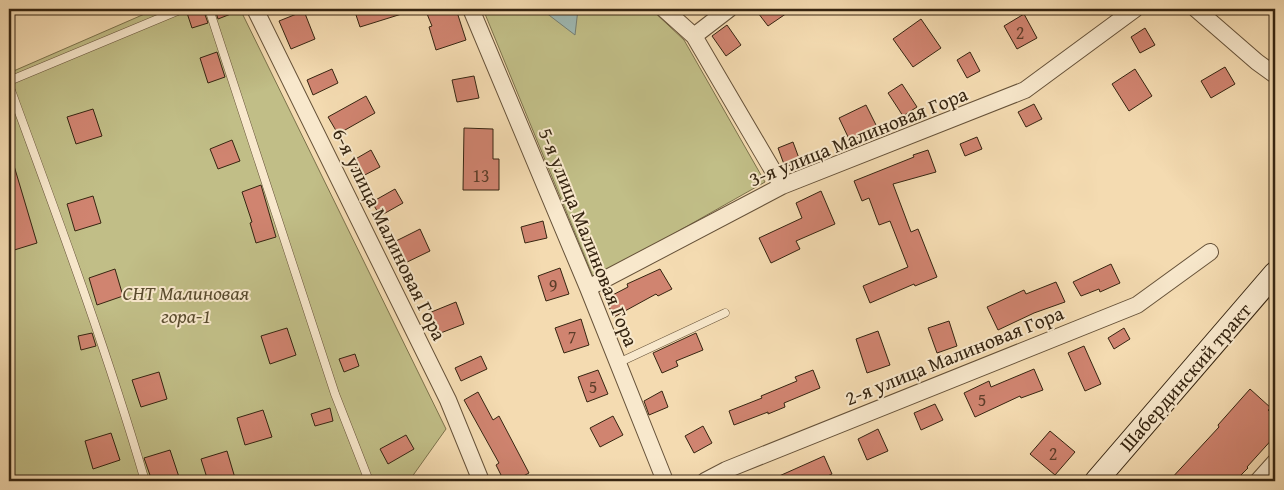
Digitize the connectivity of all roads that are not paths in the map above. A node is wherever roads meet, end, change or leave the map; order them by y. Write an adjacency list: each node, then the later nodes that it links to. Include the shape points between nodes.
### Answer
1 (182, 9): 11 (lane)
2 (209, 9): 22 (lane, via 334,394)
3 (256, 9): 23 (street, 6-я улица Малиновая Гора, via 448,400)
4 (471, 9): 16 (street, 5-я улица Малиновая Гора)
5 (664, 9): 9 (street)
6 (729, 9): 9 (street)
7 (1135, 9): 13 (street, 3-я улица Малиновая Гора, via 1025,90)
8 (1196, 9): 10 (street)
9 (694, 36): 13 (street)
10 (1275, 75)
11 (9, 81)
12 (9, 85): 21 (lane, via 67,244)
13 (782, 186): 16 (street, 3-я улица Малиновая Гора)
14 (1210, 252): 20 (street, 2-я улица Малиновая Гора, via 1137,305)
15 (1275, 273): 26 (main road, Шабердинский тракт)
16 (588, 288): 18 (street, 5-я улица Малиновая Гора)
17 (725, 313): 18 (lane)
18 (618, 363): 24 (street, 5-я улица Малиновая Гора)
19 (1275, 462): 27 (street)
20 (729, 476): 25 (street, 2-я улица Малиновая Гора)
21 (146, 481)
22 (369, 481)
23 (481, 481)
24 (665, 481)
25 (704, 481)
26 (1096, 481)
27 (1258, 481)

